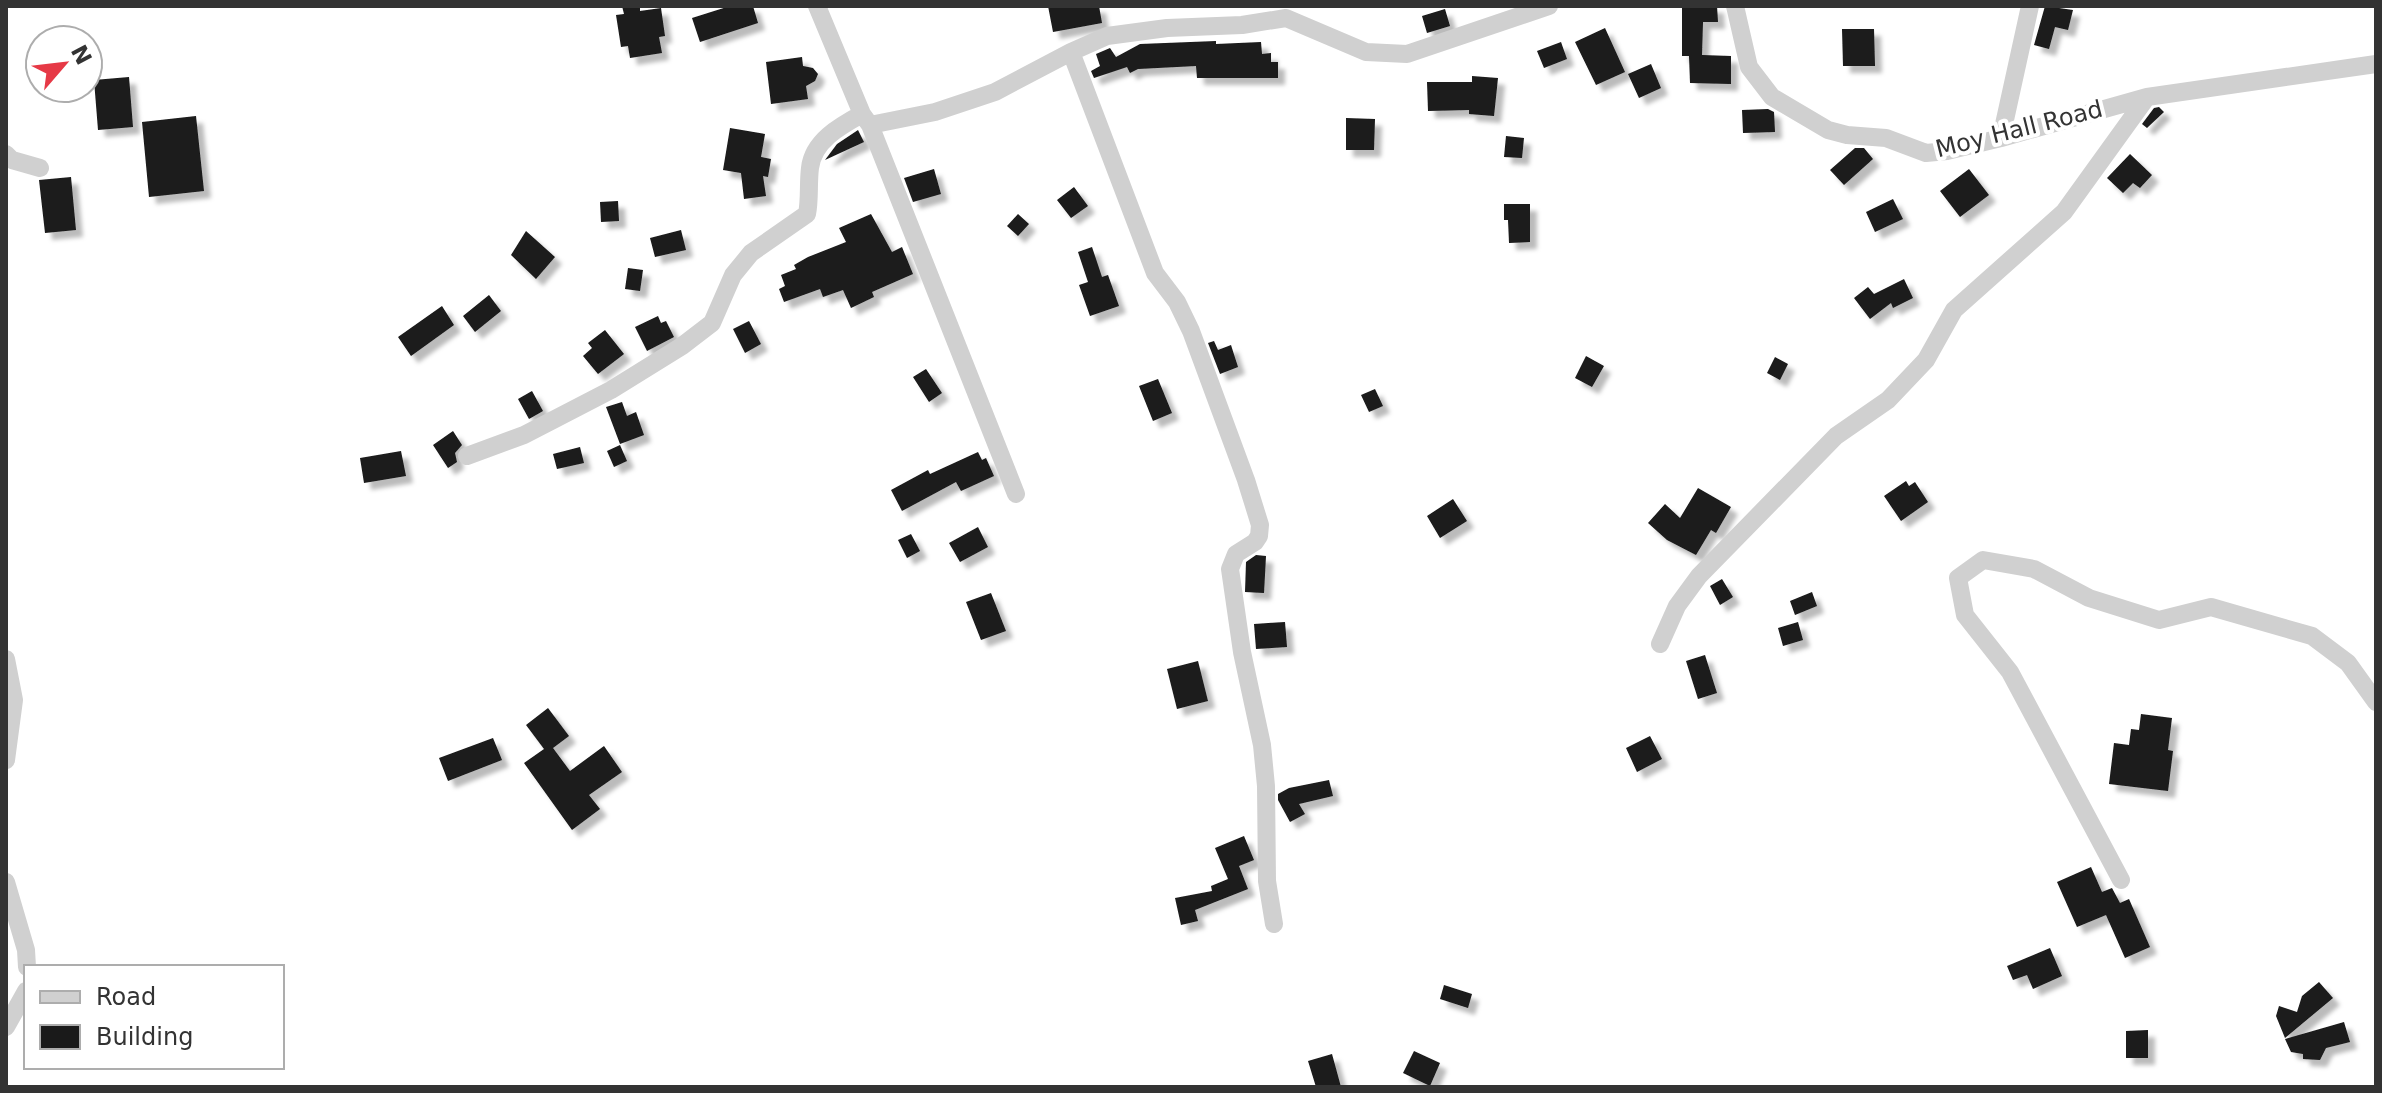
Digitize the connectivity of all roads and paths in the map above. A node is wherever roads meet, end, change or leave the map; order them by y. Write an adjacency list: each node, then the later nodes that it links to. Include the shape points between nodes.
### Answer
1 (817, 6): 8 (street)
2 (1549, 6): 5 (street, via 1407,54 1366,52 1286,18 1107,36)
3 (1735, 6): 9 (street, Moy Hall Road, via 1749,67 1772,97 1828,130 1886,138 1926,153)
4 (2030, 6): 9 (street)
5 (1071, 52): 8 (street, via 995,92 935,112); 20 (street, via 1155,273 1191,331 1260,525 1255,542 1236,554 1230,569 1262,745 1267,881)
6 (2376, 64): 7 (street, Moy Hall Road)
7 (2147, 97): 9 (street, Moy Hall Road); 14 (street, via 2064,212 1954,310 1926,360 1888,400 1836,436 1699,576 1677,606)
8 (866, 120): 12 (street, via 834,129 818,147 810,165 807,214 751,253 733,275 712,323 611,390 524,435); 13 (street)
9 (2001, 138)
10 (6, 154): 11 (street)
11 (40, 168)
12 (467, 456)
13 (1016, 494)
14 (1660, 644)
15 (6, 659): 17 (street, via 14,700)
16 (2376, 702): 18 (street, via 2348,663 2312,636 2211,607 2159,620 2089,598 2034,569 1983,560 1958,578 1965,615 2010,672)
17 (6, 760)
18 (2121, 880)
19 (6, 882): 21 (street)
20 (1274, 924)
21 (27, 965)
22 (24, 995): 23 (street)
23 (6, 1027)

